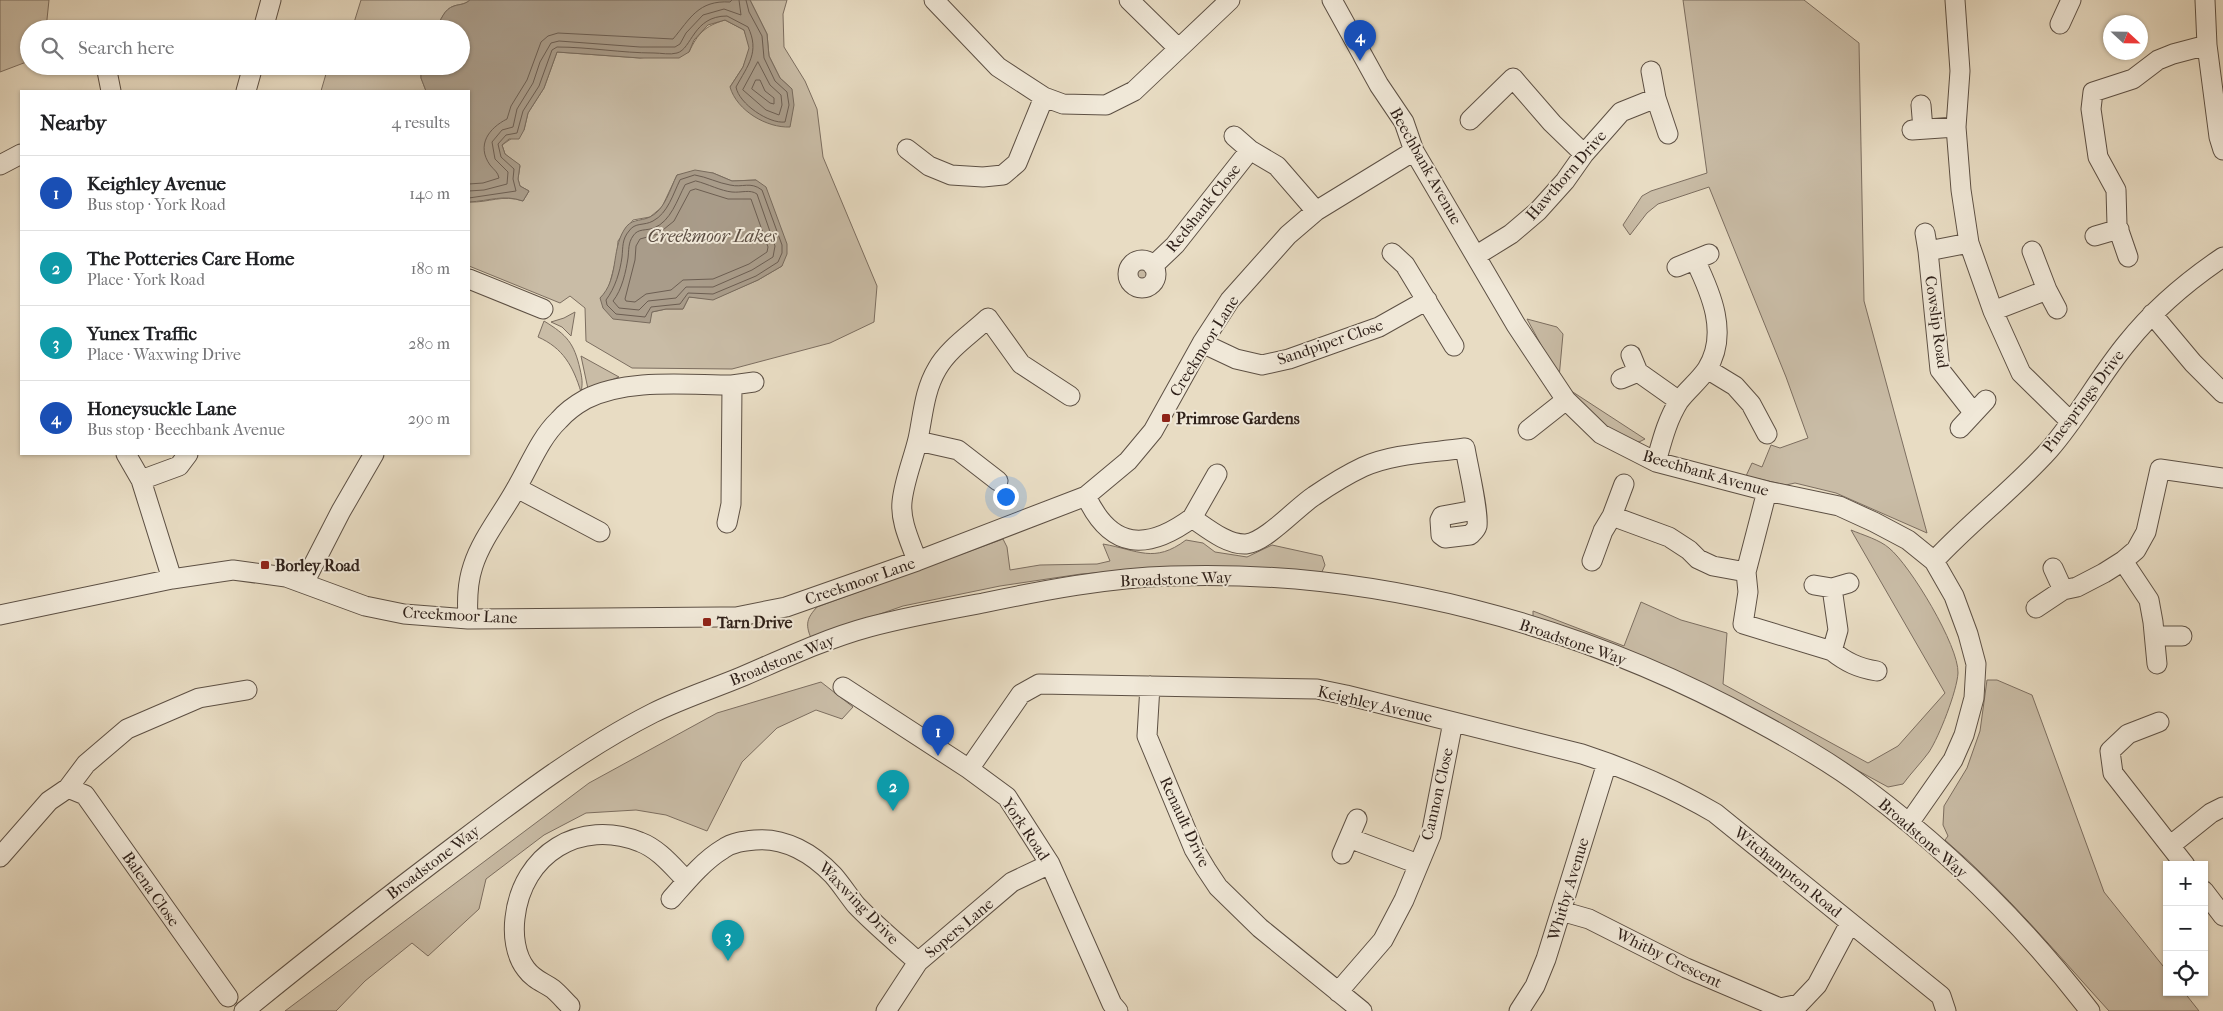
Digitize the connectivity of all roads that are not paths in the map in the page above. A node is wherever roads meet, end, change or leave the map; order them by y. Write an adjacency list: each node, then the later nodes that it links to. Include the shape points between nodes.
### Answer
1 (270, 0): 9 (street)
2 (934, 0): 18 (street, via 998,68)
3 (1128, 0): 12 (street)
4 (1230, 0): 12 (street)
5 (1332, 0): 29 (street, Beechbank Avenue, via 1379,85 1404,122)
6 (1955, 0): 23 (street, via 1960,70)
7 (2070, 0): 10 (street)
8 (2205, 0): 11 (street)
9 (265, 20)
10 (2060, 24)
11 (2207, 45): 20 (street); 34 (street, via 2158,60 2133,79 2086,91 2098,157 2116,190)
12 (1178, 48): 18 (street, via 1134,91 1106,105 1063,104)
13 (1651, 71): 19 (street)
14 (108, 75): 16 (street)
15 (250, 75): 17 (street)
16 (111, 90)
17 (246, 90)
18 (1044, 97): 26 (street, via 1017,163 1003,175 951,176 929,166)
19 (1656, 98): 24 (street); 30 (street, Hawthorn Drive, via 1621,112)
20 (2219, 99): 28 (street, via 2219,137)
21 (1921, 105): 23 (street, via 1918,129)
22 (1470, 120): 30 (street, via 1508,71 1552,123)
23 (1956, 127): 36 (street)
24 (1668, 134)
25 (1234, 136): 27 (street, Redshank Close)
26 (907, 149)
27 (1250, 150): 33 (street, Redshank Close, via 1277,166); 42 (street, Redshank Close, via 1175,245)
28 (2223, 150)
29 (1414, 151): 33 (street, Creekmoor Lane); 39 (street, Beechbank Avenue)
30 (1584, 154): 39 (street, Hawthorn Drive, via 1566,181 1538,211 1511,234)
31 (20, 155): 32 (street)
32 (0, 165)
33 (1316, 211): 51 (street, Creekmoor Lane, via 1288,236 1230,300)
34 (2119, 229): 35 (street); 40 (street)
35 (2094, 236)
36 (1969, 243): 49 (street); 62 (street, Cowslip Road, via 1926,242 1940,370 1980,406)
37 (2032, 251): 45 (street)
38 (1392, 252): 46 (street, via 1406,265)
39 (1477, 255): 59 (street, Beechbank Avenue, via 1516,325)
40 (2128, 257)
41 (2223, 257): 50 (street, Pinesprings Drive, via 2189,280)
42 (1153, 266)
43 (1677, 267): 54 (street, via 1702,257 1717,322 1716,342)
44 (470, 279): 47 (street)
45 (2047, 290): 48 (street); 49 (street)
46 (1427, 300): 51 (street, Sandpiper Close, via 1379,327 1289,359 1262,365 1236,359); 52 (street)
47 (543, 309)
48 (2057, 309)
49 (1993, 311): 61 (street, via 2021,373)
50 (2152, 314): 57 (street); 61 (street, Pinesprings Drive, via 2126,344)
51 (1202, 343): 77 (street, Creekmoor Lane, via 1153,431 1128,460)
52 (1454, 346)
53 (1630, 368): 60 (street)
54 (1707, 368): 60 (street); 64 (street, via 1735,386 1751,404 1749,420)
55 (754, 382): 56 (street)
56 (732, 385): 75 (street, via 626,386 585,400 558,420 540,445); 81 (street, via 732,504)
57 (2223, 393)
58 (1070, 396): 65 (street, via 1021,364 984,312 936,370 925,401)
59 (1566, 400): 63 (street); 69 (street, Beechbank Avenue, via 1601,434)
60 (1679, 401): 69 (street, via 1666,428)
61 (2071, 422): 83 (street, Pinesprings Drive, via 2048,451)
62 (1960, 428)
63 (1528, 430)
64 (1767, 434)
65 (918, 440): 73 (street, via 958,450); 86 (street, via 902,503 903,520)
66 (127, 455): 72 (street)
67 (187, 455): 72 (street, via 179,466)
68 (373, 455): 90 (street, via 340,510)
69 (1656, 462): 76 (street, Beechbank Avenue)
70 (1217, 474): 80 (street)
71 (2223, 478): 85 (street, via 2155,467 2144,537 2136,550)
72 (141, 480): 89 (street)
73 (998, 481)
74 (1624, 484): 79 (street)
75 (517, 488): 82 (street); 95 (street, via 473,565 468,584)
76 (1767, 491): 83 (street, Beechbank Avenue, via 1839,506); 88 (street)
77 (1086, 496): 80 (street, via 1094,513 1110,531 1129,540 1144,540 1173,532); 86 (street, Creekmoor Lane)
78 (1475, 510): 80 (street, via 1473,446 1387,458 1365,466 1312,497 1261,538 1248,544 1236,544)
79 (1612, 516): 84 (street); 88 (street, via 1668,537 1713,566)
80 (1192, 518)
81 (727, 523)
82 (600, 532)
83 (1940, 555): 111 (street, Beechbank Avenue, via 1976,664 1974,698 1964,736 1953,760)
84 (1592, 561)
85 (2123, 561): 92 (street, via 2077,587); 96 (street, via 2149,600)
86 (917, 562): 95 (street, Creekmoor Lane, via 786,607 736,616)
87 (2053, 568): 92 (street)
88 (1746, 572): 98 (street, via 1748,592 1741,633)
89 (172, 579): 90 (street, Creekmoor Lane, via 233,570 265,573); 94 (street, Creekmoor Lane)
90 (304, 583): 95 (street, Creekmoor Lane, via 365,606 404,614)
91 (1814, 585): 98 (street, via 1841,586 1838,630)
92 (2063, 590): 93 (street)
93 (2036, 608)
94 (0, 614)
95 (468, 619)
96 (2155, 636): 97 (street); 99 (street)
97 (2182, 636)
98 (1832, 651): 100 (street, via 1862,669)
99 (2157, 664)
100 (1877, 671)
101 (843, 686): 107 (street, York Road)
102 (1150, 686): 104 (street, Keighley Avenue, via 1317,689); 107 (street, Keighley Avenue, via 1039,684 1021,694); 124 (street, Renault Drive, via 1148,736 1191,841 1206,869 1241,911)
103 (247, 690): 108 (street, via 199,698 127,729 86,764)
104 (1453, 722): 106 (street, Keighley Avenue); 116 (street, Cannon Close, via 1431,834)
105 (2158, 722): 112 (street, via 2128,734 2110,751 2113,772)
106 (1607, 763): 120 (street, Whitby Avenue); 122 (street, Witchampton Road, via 1715,813)
107 (969, 768): 115 (street, York Road, via 1008,797)
108 (68, 788): 113 (street, via 49,801); 125 (street, Balena Close, via 85,795)
109 (2223, 807): 112 (street)
110 (1357, 819): 116 (street, Cannon Close, via 1346,846)
111 (1909, 823): 127 (street, Broadstone Way, via 1854,780 1791,740 1710,696 1598,648 1483,612 1398,593 1300,579 1168,576 1066,586 869,627 655,712 575,758 492,818); 133 (street, Broadstone Way, via 1990,897)
112 (2171, 845): 114 (street)
113 (0, 858)
114 (2183, 861)
115 (1050, 864): 123 (street, Sopers Lane, via 1012,882); 129 (street, York Road, via 1112,1004)
116 (1418, 864): 124 (street, Cannon Close, via 1383,940)
117 (687, 880): 119 (street, Waxwing Drive); 123 (street, Waxwing Drive, via 723,848 738,842 785,843 821,864 856,905); 126 (street, via 643,843 607,834 574,838 538,863 529,873 517,903 516,944 525,968 539,983)
118 (2208, 895): 121 (street)
119 (670, 899)
120 (1561, 911): 122 (street, Whitby Crescent, via 1589,920 1686,968 1780,1008 1799,1004 1817,985); 131 (street, Whitby Avenue, via 1535,986)
121 (2223, 916)
122 (1850, 922): 132 (street, Witchampton Road, via 1941,996)
123 (918, 962): 128 (street, Sopers Lane)
124 (1338, 992): 130 (street, Renault Drive)
125 (228, 997)
126 (572, 1003)
127 (244, 1011)
128 (886, 1011)
129 (1118, 1011)
130 (1362, 1011)
131 (1519, 1011)
132 (1946, 1011)
133 (2090, 1011)

